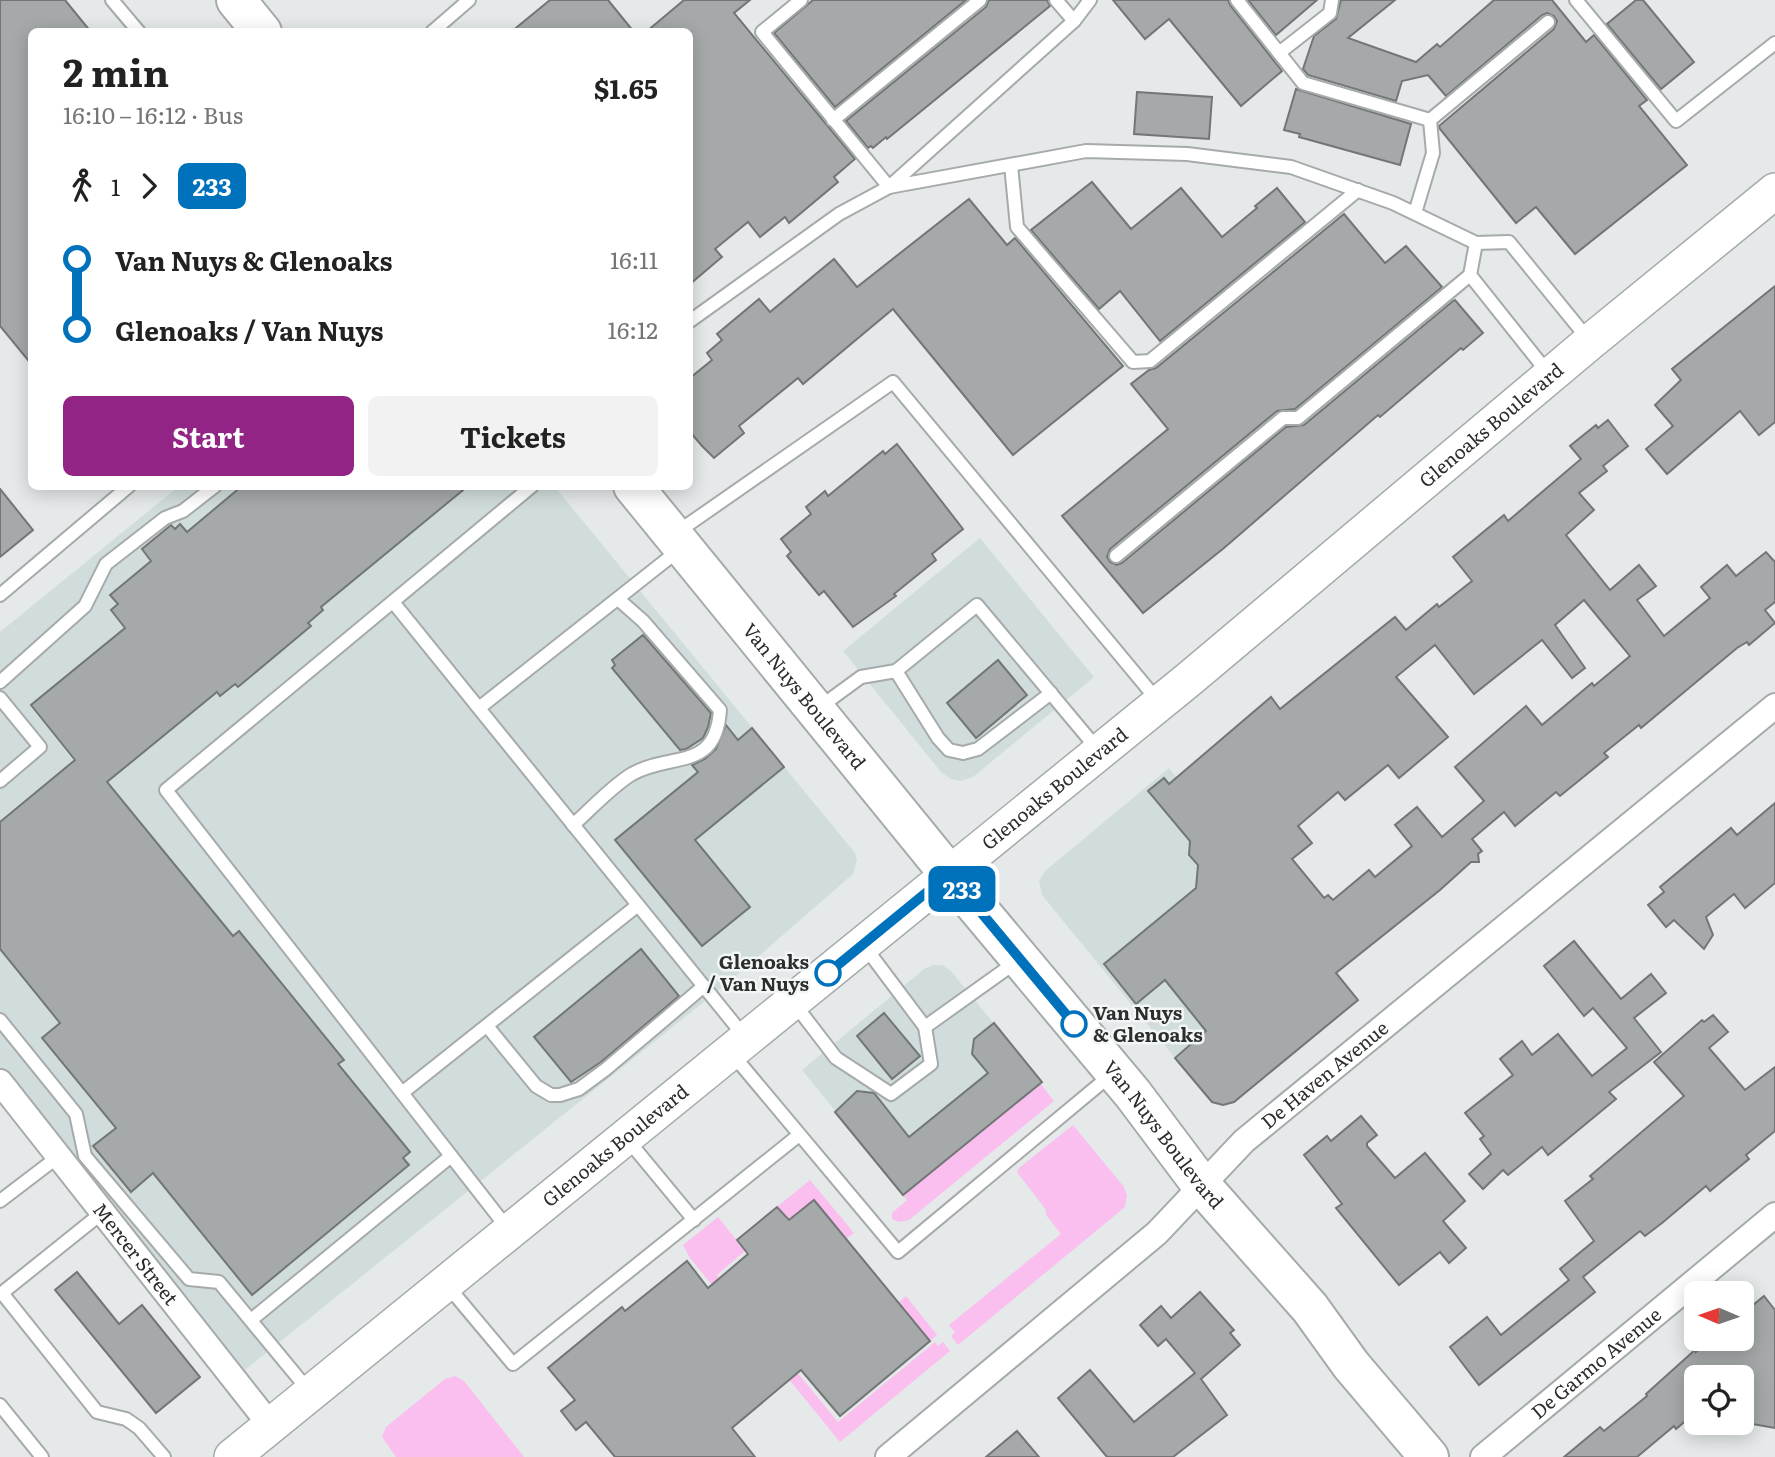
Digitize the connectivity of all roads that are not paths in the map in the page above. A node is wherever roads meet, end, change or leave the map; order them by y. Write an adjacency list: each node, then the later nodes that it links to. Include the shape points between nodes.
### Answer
1 (112, 0): 13 (lane)
2 (236, 0): 14 (main road)
3 (469, 0): 15 (lane)
4 (801, 0): 18 (lane, via 762,32)
5 (980, 0): 18 (lane)
6 (1056, 0): 11 (lane)
7 (1090, 0): 11 (lane)
8 (1237, 0): 17 (lane)
9 (1332, 0): 17 (lane, via 1330,13)
10 (1576, 0): 16 (lane, via 1676,121)
11 (1074, 20): 21 (lane)
12 (1548, 22): 19 (lane)
13 (136, 28)
14 (259, 28)
15 (437, 28)
16 (1775, 43)
17 (1279, 52): 19 (lane, via 1303,82)
18 (833, 120): 21 (lane)
19 (1430, 120): 24 (lane, via 1433,153)
20 (1011, 165): 21 (lane); 22 (lane, via 1086,151 1187,154 1291,167); 22 (lane, via 1017,227 1133,362 1150,362)
21 (889, 187): 27 (lane, via 839,214)
22 (1358, 190): 24 (lane)
23 (1775, 191): 28 (main road, Glenoaks Boulevard)
24 (1415, 214): 25 (lane)
25 (1475, 243): 26 (lane); 28 (lane, via 1509,242)
26 (1470, 275): 29 (lane); 35 (lane, via 1298,418 1283,418)
27 (693, 323)
28 (1590, 342): 29 (main road, Glenoaks Boulevard)
29 (1550, 376): 43 (main road, Glenoaks Boulevard)
30 (124, 490): 36 (lane)
31 (210, 490): 40 (lane, via 106,564 85,606)
32 (527, 490): 38 (lane)
33 (636, 490): 34 (main road, Van Nuys Boulevard)
34 (678, 541): 37 (lane); 43 (lane, via 893,382); 46 (main road, Van Nuys Boulevard)
35 (1116, 556)
36 (0, 595)
37 (618, 599): 45 (lane); 49 (lane, via 643,621 720,710 719,730 707,748 688,759 631,775)
38 (393, 602): 45 (lane); 62 (lane, via 166,790)
39 (896, 671): 41 (lane, via 939,738 949,750 963,753 978,749); 41 (lane, via 977,605); 46 (lane, via 861,677)
40 (0, 682)
41 (1051, 693): 47 (lane)
42 (0, 698): 48 (lane, via 40,747)
43 (1159, 703): 47 (main road, Glenoaks Boulevard)
44 (1775, 706): 67 (street, De Haven Avenue, via 1244,1141)
45 (479, 708): 49 (lane)
46 (815, 710): 50 (main road, Van Nuys Boulevard)
47 (1100, 751): 50 (main road, Glenoaks Boulevard)
48 (0, 781)
49 (573, 825): 51 (lane)
50 (949, 874): 52 (main road, Glenoaks Boulevard); 53 (main road, Van Nuys Boulevard)
51 (638, 905): 54 (lane); 57 (lane)
52 (864, 944): 55 (main road, Glenoaks Boulevard); 58 (lane)
53 (1020, 959): 58 (lane); 60 (main road, Van Nuys Boulevard)
54 (704, 986): 57 (lane, via 579,1089 560,1096 536,1086); 59 (lane)
55 (793, 1002): 58 (lane, via 836,1058 891,1094 931,1064); 59 (main road, Glenoaks Boulevard)
56 (0, 1020): 74 (lane, via 76,1114 86,1156 94,1166 189,1279 219,1282)
57 (487, 1026): 62 (lane)
58 (925, 1027)
59 (738, 1045): 63 (lane); 64 (main road, Glenoaks Boulevard)
60 (1115, 1072): 63 (lane, via 898,1252); 67 (main road, Van Nuys Boulevard)
61 (0, 1082): 65 (street, Mercer Street)
62 (402, 1093): 66 (lane)
63 (799, 1135): 71 (lane)
64 (626, 1137): 71 (lane); 72 (main road, Glenoaks Boulevard)
65 (59, 1156): 68 (lane); 69 (street, Mercer Street)
66 (451, 1156): 72 (lane); 74 (lane)
67 (1202, 1186): 81 (street, De Haven Avenue, via 1157,1233); 82 (main road, Van Nuys Boulevard, via 1310,1308 1351,1365)
68 (0, 1201)
69 (103, 1212): 77 (street, Mercer Street); 79 (lane, via 2,1293 97,1412 126,1419)
70 (1775, 1216): 83 (street, De Garmo Avenue)
71 (694, 1220): 73 (lane, via 513,1364)
72 (510, 1232): 73 (main road, Glenoaks Boulevard)
73 (446, 1284): 75 (main road, Glenoaks Boulevard)
74 (251, 1320): 75 (lane)
75 (311, 1394): 77 (main road, Glenoaks Boulevard)
76 (0, 1405): 78 (lane)
77 (271, 1426): 80 (main road, Glenoaks Boulevard)
78 (42, 1457)
79 (164, 1457)
80 (232, 1457)
81 (888, 1457)
82 (1429, 1457)
83 (1483, 1457)

